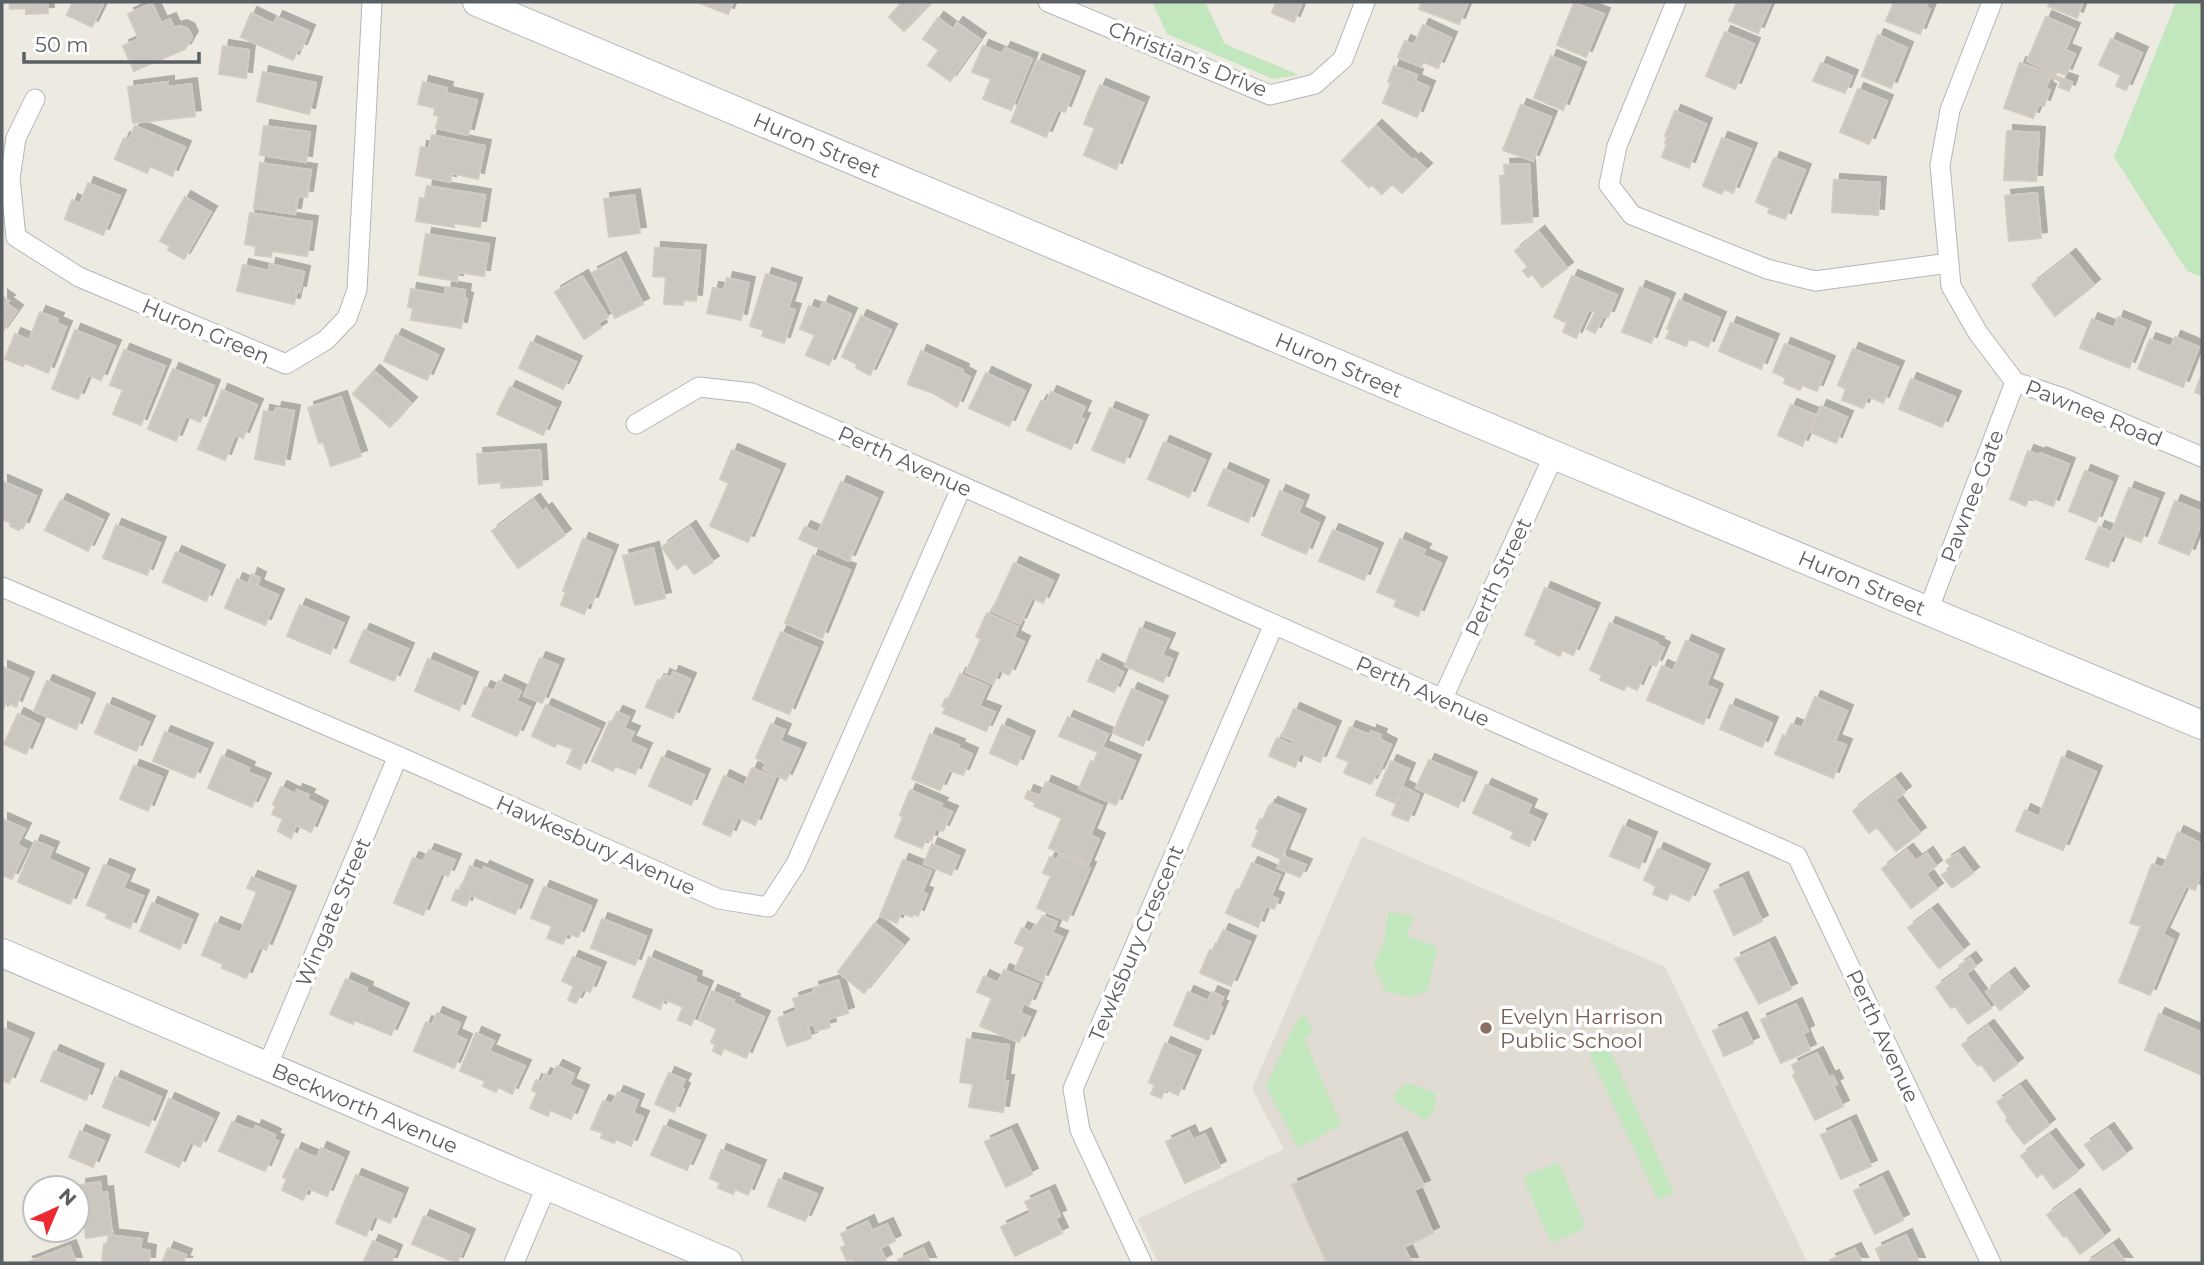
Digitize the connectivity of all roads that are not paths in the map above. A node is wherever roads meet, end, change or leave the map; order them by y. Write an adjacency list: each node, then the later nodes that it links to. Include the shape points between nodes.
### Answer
1 (372, 2): 7 (street, Huron Green, via 357,290 347,318 326,340 286,364 79,277 16,237 10,178 16,138)
2 (477, 2): 11 (main road, Huron Street)
3 (1048, 2): 4 (street, Christian's Drive, via 1270,95 1315,83 1343,59)
4 (1365, 2)
5 (1676, 2): 8 (street, via 1617,146 1609,185 1632,215 1767,269 1815,281)
6 (1992, 2): 8 (street, Pawnee Road, via 1950,110 1940,165)
7 (35, 99)
8 (1949, 263): 9 (street, Pawnee Road, via 1951,286 1978,333)
9 (2015, 382): 12 (street, Pawnee Road); 15 (street, Pawnee Gate)
10 (636, 424): 13 (street, Perth Avenue, via 699,387 752,393)
11 (1554, 455): 15 (main road, Huron Street); 17 (street, Perth Street)
12 (2202, 457)
13 (962, 486): 16 (street, Perth Avenue); 19 (street, Hawkesbury Avenue, via 796,864 768,907 719,900)
14 (2, 587): 19 (street, Hawkesbury Avenue)
15 (1928, 611): 18 (main road, Huron Street)
16 (1274, 624): 17 (street, Perth Avenue); 25 (street, Tewksbury Crescent, via 1073,1089 1080,1130)
17 (1442, 700): 26 (street, Perth Avenue, via 1797,856)
18 (2202, 725)
19 (398, 756): 21 (street, Wingate Street)
20 (2, 953): 21 (main road, Beckworth Avenue)
21 (267, 1066): 22 (main road, Beckworth Avenue)
22 (547, 1185): 23 (street); 24 (main road, Beckworth Avenue)
23 (514, 1263)
24 (728, 1263)
25 (1142, 1263)
26 (1991, 1263)

